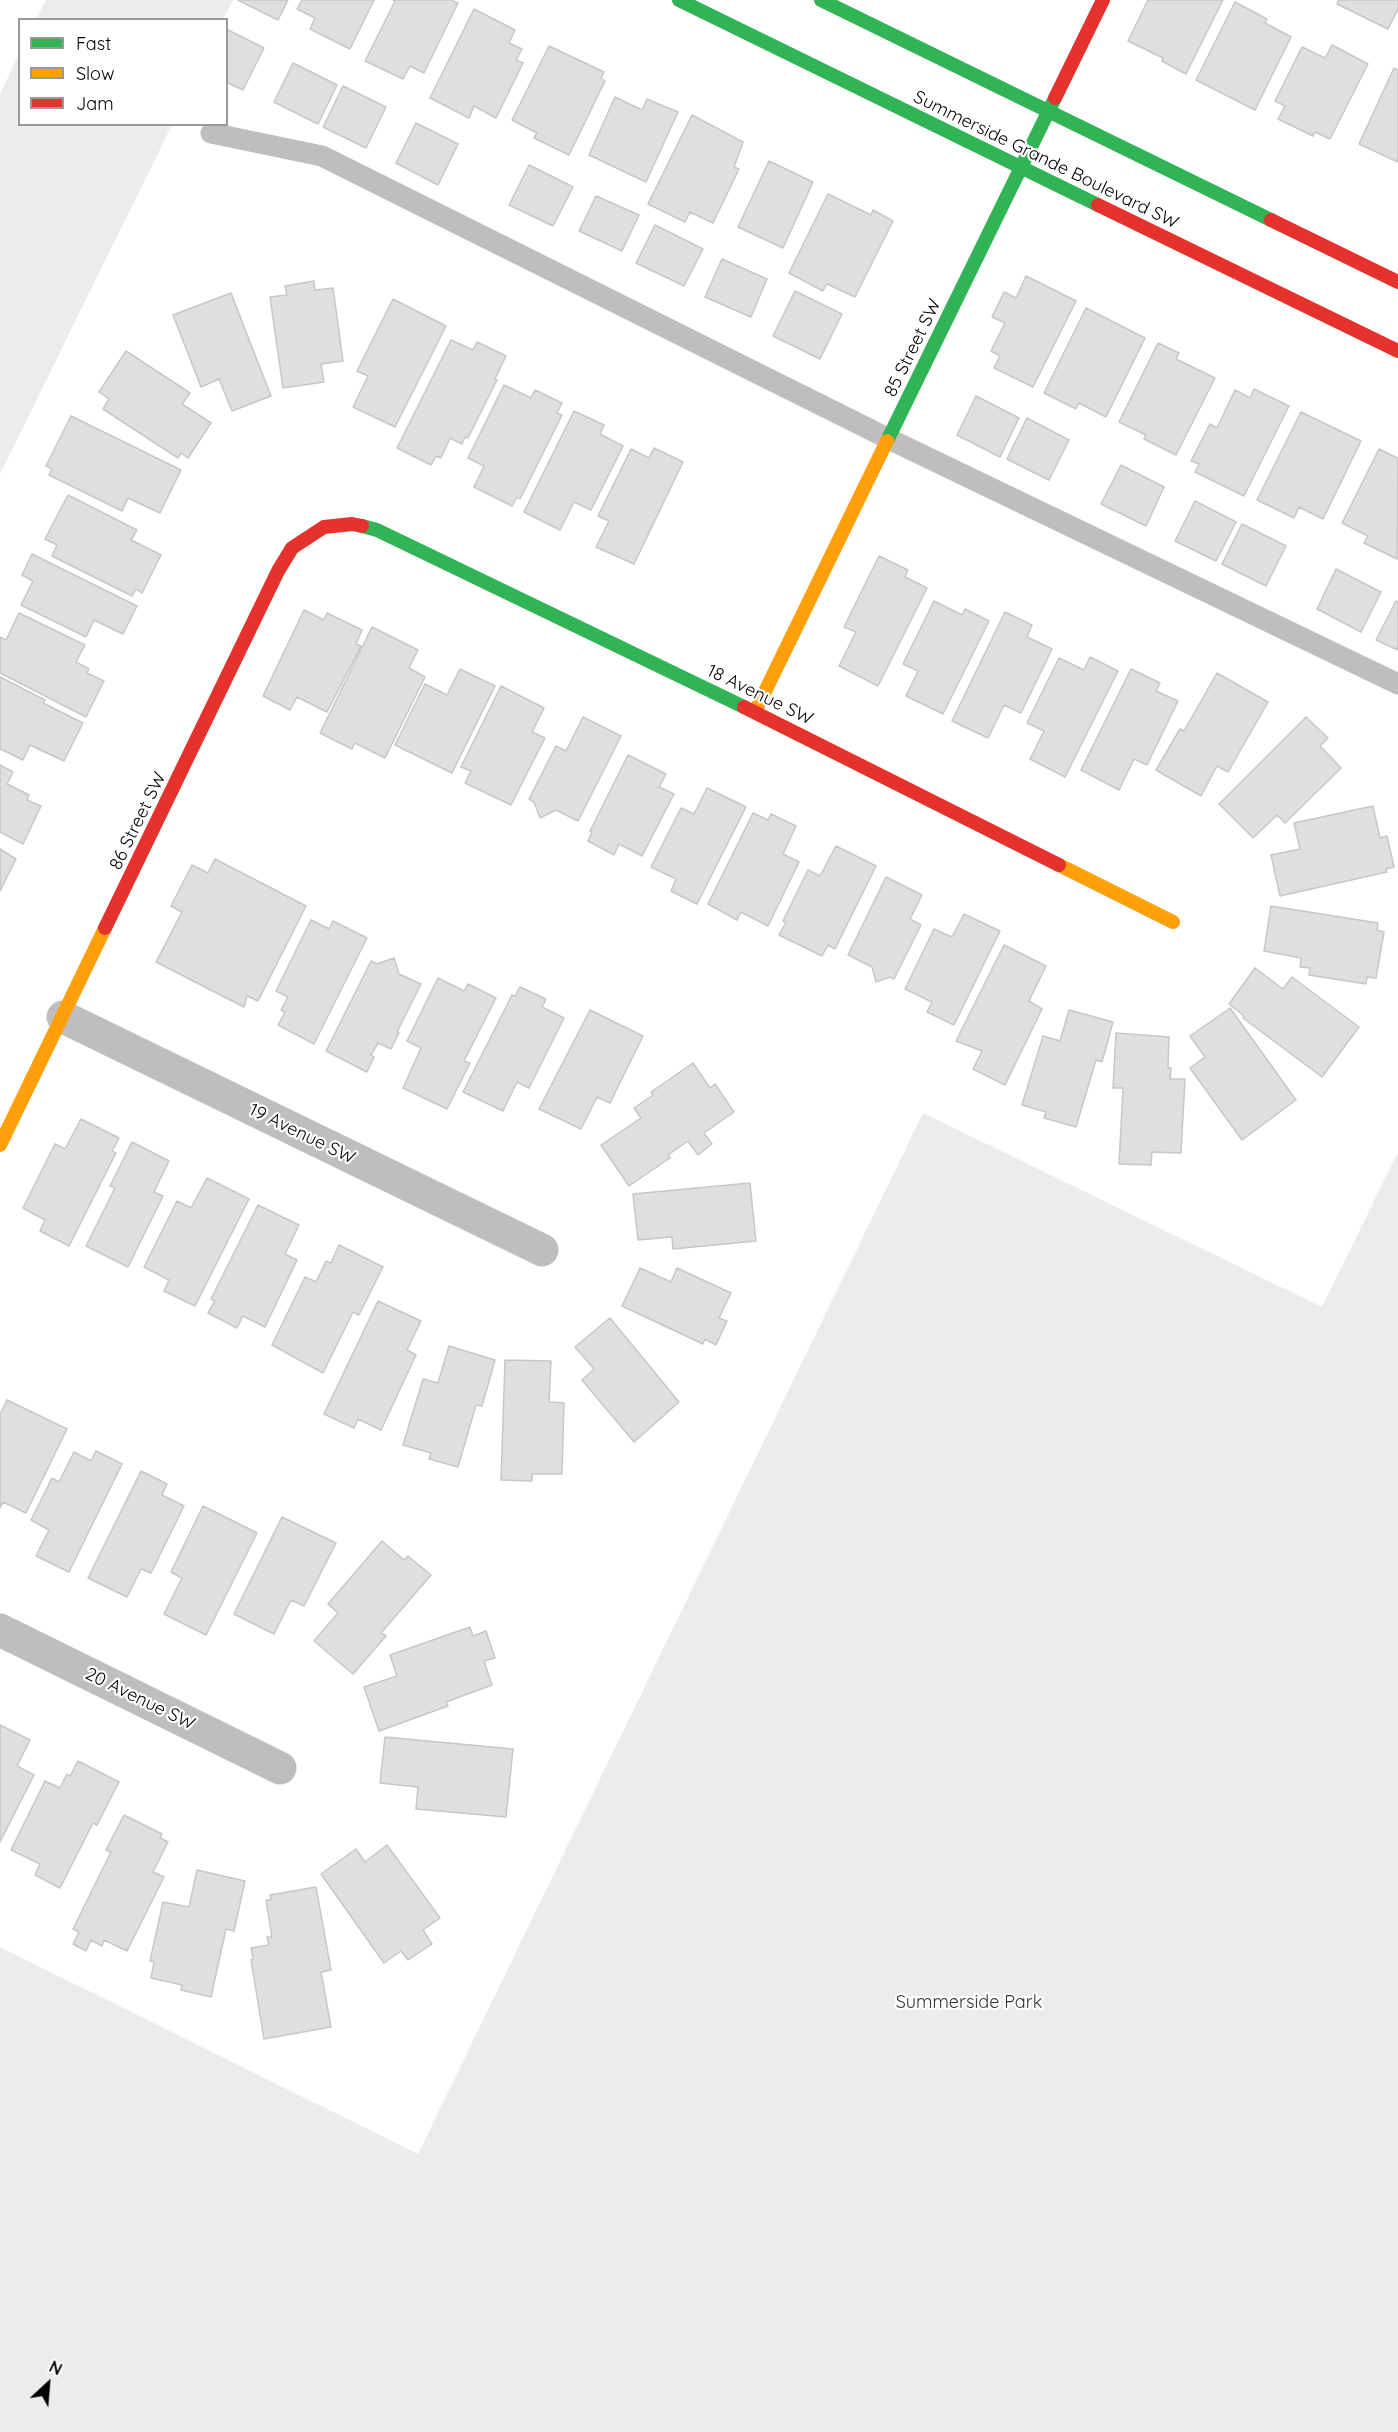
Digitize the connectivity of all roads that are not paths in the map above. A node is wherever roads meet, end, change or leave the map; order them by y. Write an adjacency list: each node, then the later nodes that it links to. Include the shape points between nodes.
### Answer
1 (679, 0): 6 (street, Summerside Grande Boulevard SW)
2 (821, 0): 4 (street)
3 (1103, 0): 4 (street, 85 Street SW)
4 (1049, 111): 6 (street, 85 Street SW); 7 (street)
5 (211, 133): 9 (lane, via 322,156)
6 (1021, 168): 8 (street, Summerside Grande Boulevard SW); 9 (street, 85 Street SW)
7 (1398, 282)
8 (1398, 351)
9 (889, 439): 11 (lane); 12 (street, 85 Street SW)
10 (324, 527): 12 (street, 18 Avenue SW, via 352,524 377,530); 14 (street, 86 Street SW, via 292,548 278,571)
11 (1398, 684)
12 (755, 712): 13 (street, 18 Avenue SW)
13 (1173, 922)
14 (63, 1017): 15 (street, 86 Street SW); 16 (street, 19 Avenue SW)
15 (0, 1145)
16 (542, 1250)
17 (0, 1630): 18 (street, 20 Avenue SW)
18 (280, 1768)

